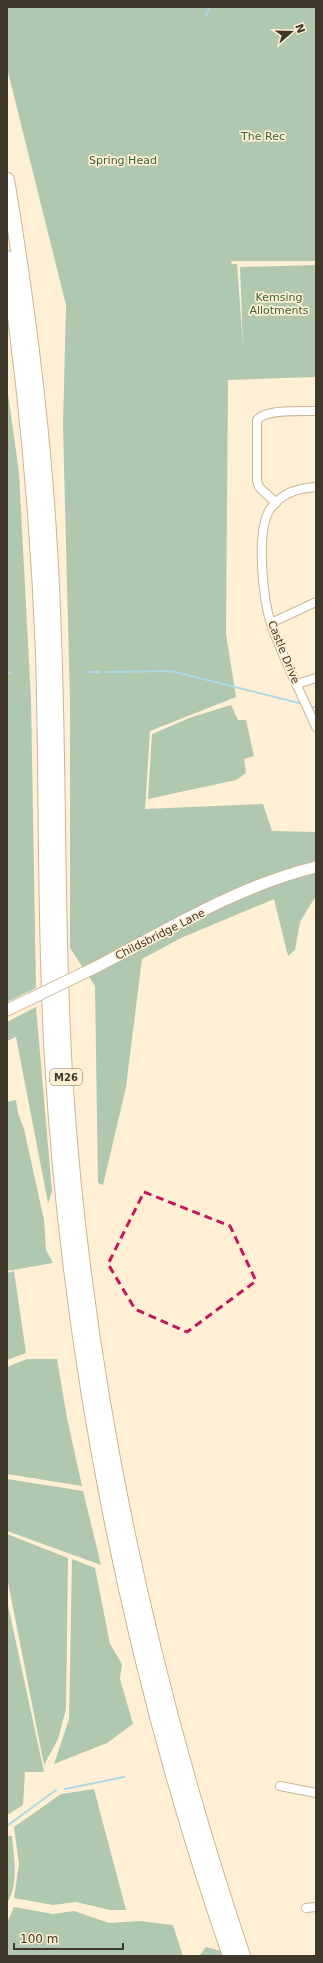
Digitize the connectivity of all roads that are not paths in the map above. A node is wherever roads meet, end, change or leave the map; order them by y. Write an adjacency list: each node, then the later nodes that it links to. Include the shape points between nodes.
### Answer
1 (7, 180): 18 (highway, M26, via 33,361 47,500 55,649 62,1023 75,1188 92,1328 116,1478 158,1668 199,1819)
2 (7, 258): 17 (highway, M26, via 20,355 36,515 43,660 50,1017 59,1159 76,1308 100,1459 142,1654 188,1827)
3 (316, 411): 5 (street, via 269,413 257,420 257,481 259,487)
4 (316, 487): 5 (street, Castle Drive, via 291,492)
5 (276, 503): 7 (street, Castle Drive, via 266,517 261,564)
6 (316, 602): 7 (street)
7 (271, 623): 9 (street, Castle Drive)
8 (316, 678): 9 (street)
9 (297, 684): 10 (street, Castle Drive)
10 (316, 727)
11 (316, 867): 12 (street, Childsbridge Lane, bridge, via 250,888)
12 (7, 1010)
13 (280, 1786): 14 (street)
14 (316, 1792)
15 (316, 1907): 16 (street)
16 (306, 1908)
17 (230, 1956)
18 (243, 1956)

